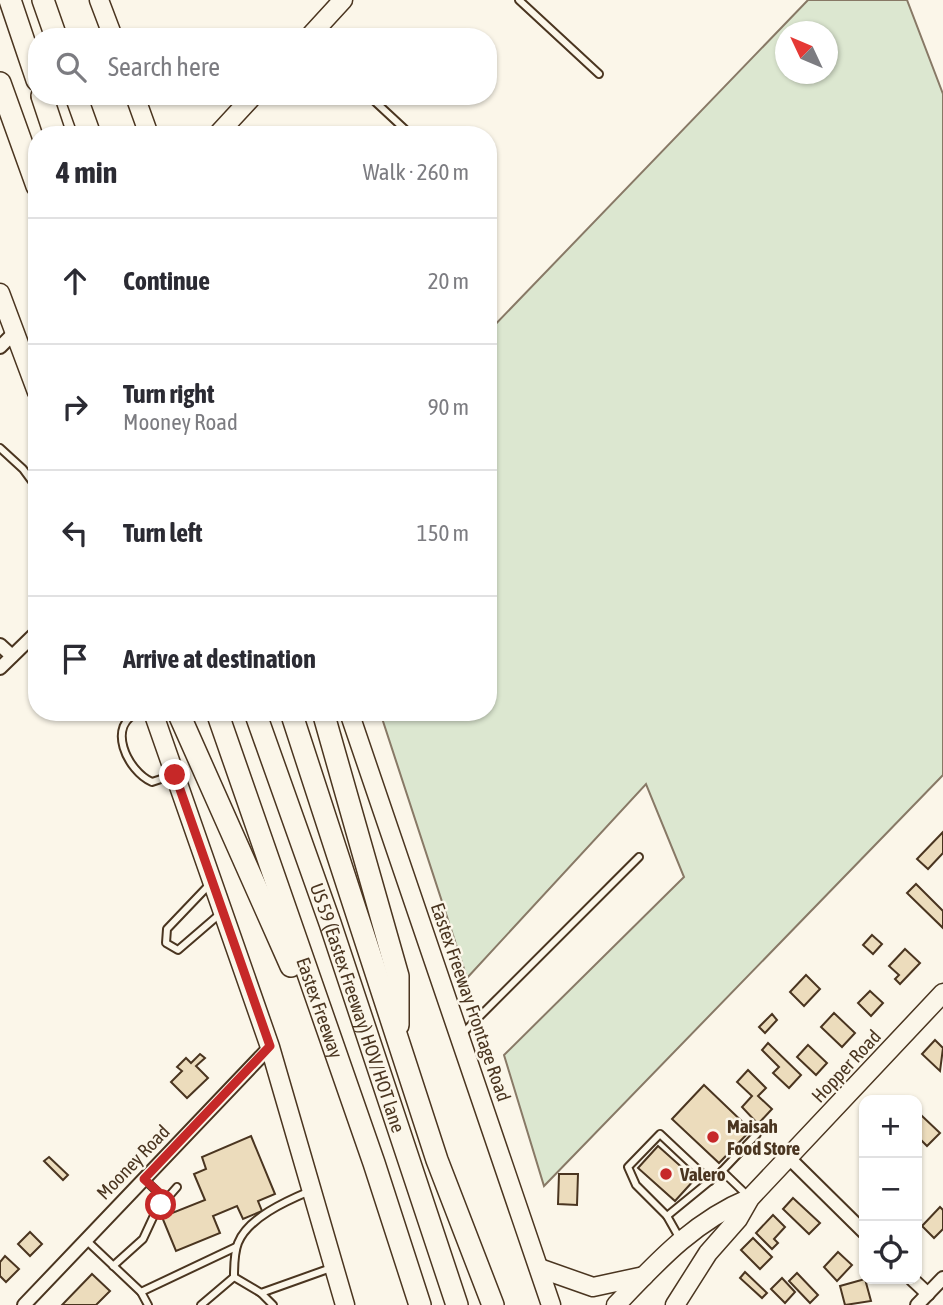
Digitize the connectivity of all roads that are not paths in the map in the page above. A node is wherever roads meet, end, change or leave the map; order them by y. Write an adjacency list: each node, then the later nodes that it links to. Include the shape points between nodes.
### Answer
1 (10, 0): 9 (highway)
2 (43, 0): 6 (highway)
3 (99, 0): 7 (main road)
4 (343, 0): 8 (main road)
5 (519, 0): 10 (lane)
6 (53, 28)
7 (110, 28)
8 (317, 28)
9 (28, 53)
10 (599, 74)
11 (0, 83): 22 (highway)
12 (45, 105): 17 (highway)
13 (79, 105): 18 (highway)
14 (138, 105): 19 (main road)
15 (244, 105): 20 (main road)
16 (379, 105): 21 (lane)
17 (52, 126)
18 (87, 126)
19 (146, 126)
20 (225, 126)
21 (401, 126)
22 (28, 161)
23 (0, 293): 24 (main road)
24 (15, 332): 25 (street); 26 (main road)
25 (0, 347)
26 (28, 367)
27 (0, 448): 28 (lane)
28 (28, 478)
29 (28, 641): 31 (street)
30 (0, 645): 31 (street)
31 (12, 656): 32 (street)
32 (0, 668)
33 (126, 721): 41 (lane, via 122,741 128,762 140,777 152,782)
34 (156, 721): 41 (main road)
35 (182, 721): 51 (highway, via 239,842)
36 (220, 721): 51 (highway, Eastex Freeway)
37 (258, 721): 81 (highway, US 59 (Eastex Freeway) HOV/HOT lane)
38 (294, 721): 47 (highway)
39 (326, 721): 47 (highway, via 398,976)
40 (352, 721): 46 (main road, Eastex Freeway Frontage Road)
41 (175, 775): 43 (main road)
42 (639, 857): 46 (lane)
43 (213, 881): 44 (main road); 44 (lane, via 167,929 166,943 178,950)
44 (224, 910): 48 (main road)
45 (943, 993): 50 (main road, Hopper Road)
46 (461, 1035): 66 (main road, Eastex Freeway Frontage Road)
47 (398, 1044): 82 (highway)
48 (270, 1046): 53 (street, Mooney Road); 56 (main road)
49 (757, 1135): 52 (lane)
50 (788, 1157): 57 (main road, Hopper Road); 60 (street)
51 (374, 1163): 80 (highway, Eastex Freeway)
52 (722, 1171): 54 (lane); 57 (lane)
53 (144, 1179): 58 (lane); 62 (street, Mooney Road)
54 (710, 1181): 59 (lane); 59 (lane, via 660,1134 628,1167 636,1185)
55 (177, 1187): 58 (lane)
56 (311, 1190): 63 (lane, via 284,1202 242,1234); 65 (main road)
57 (750, 1198): 61 (main road, Hopper Road, via 726,1208); 84 (main road, Hopper Road)
58 (166, 1199): 64 (lane, via 143,1239)
59 (667, 1216): 61 (lane)
60 (859, 1227)
61 (680, 1239): 67 (main road, Hopper Road)
62 (86, 1240): 64 (lane); 75 (street, Mooney Road)
63 (236, 1247): 68 (lane); 71 (lane)
64 (113, 1266): 71 (lane)
65 (334, 1267): 72 (lane); 79 (main road)
66 (539, 1268): 67 (main road, via 593,1287); 74 (main road, Eastex Freeway Frontage Road)
67 (644, 1276): 83 (main road, Hopper Road)
68 (234, 1277): 72 (lane); 77 (lane)
69 (943, 1278): 73 (street)
70 (917, 1284): 73 (street)
71 (141, 1292): 76 (lane)
72 (261, 1293): 78 (lane)
73 (928, 1294): 85 (street)
74 (549, 1302)
75 (24, 1305)
76 (148, 1305)
77 (201, 1305)
78 (273, 1305)
79 (345, 1305)
80 (420, 1305)
81 (457, 1305)
82 (493, 1305)
83 (616, 1305)
84 (675, 1305)
85 (917, 1305)

